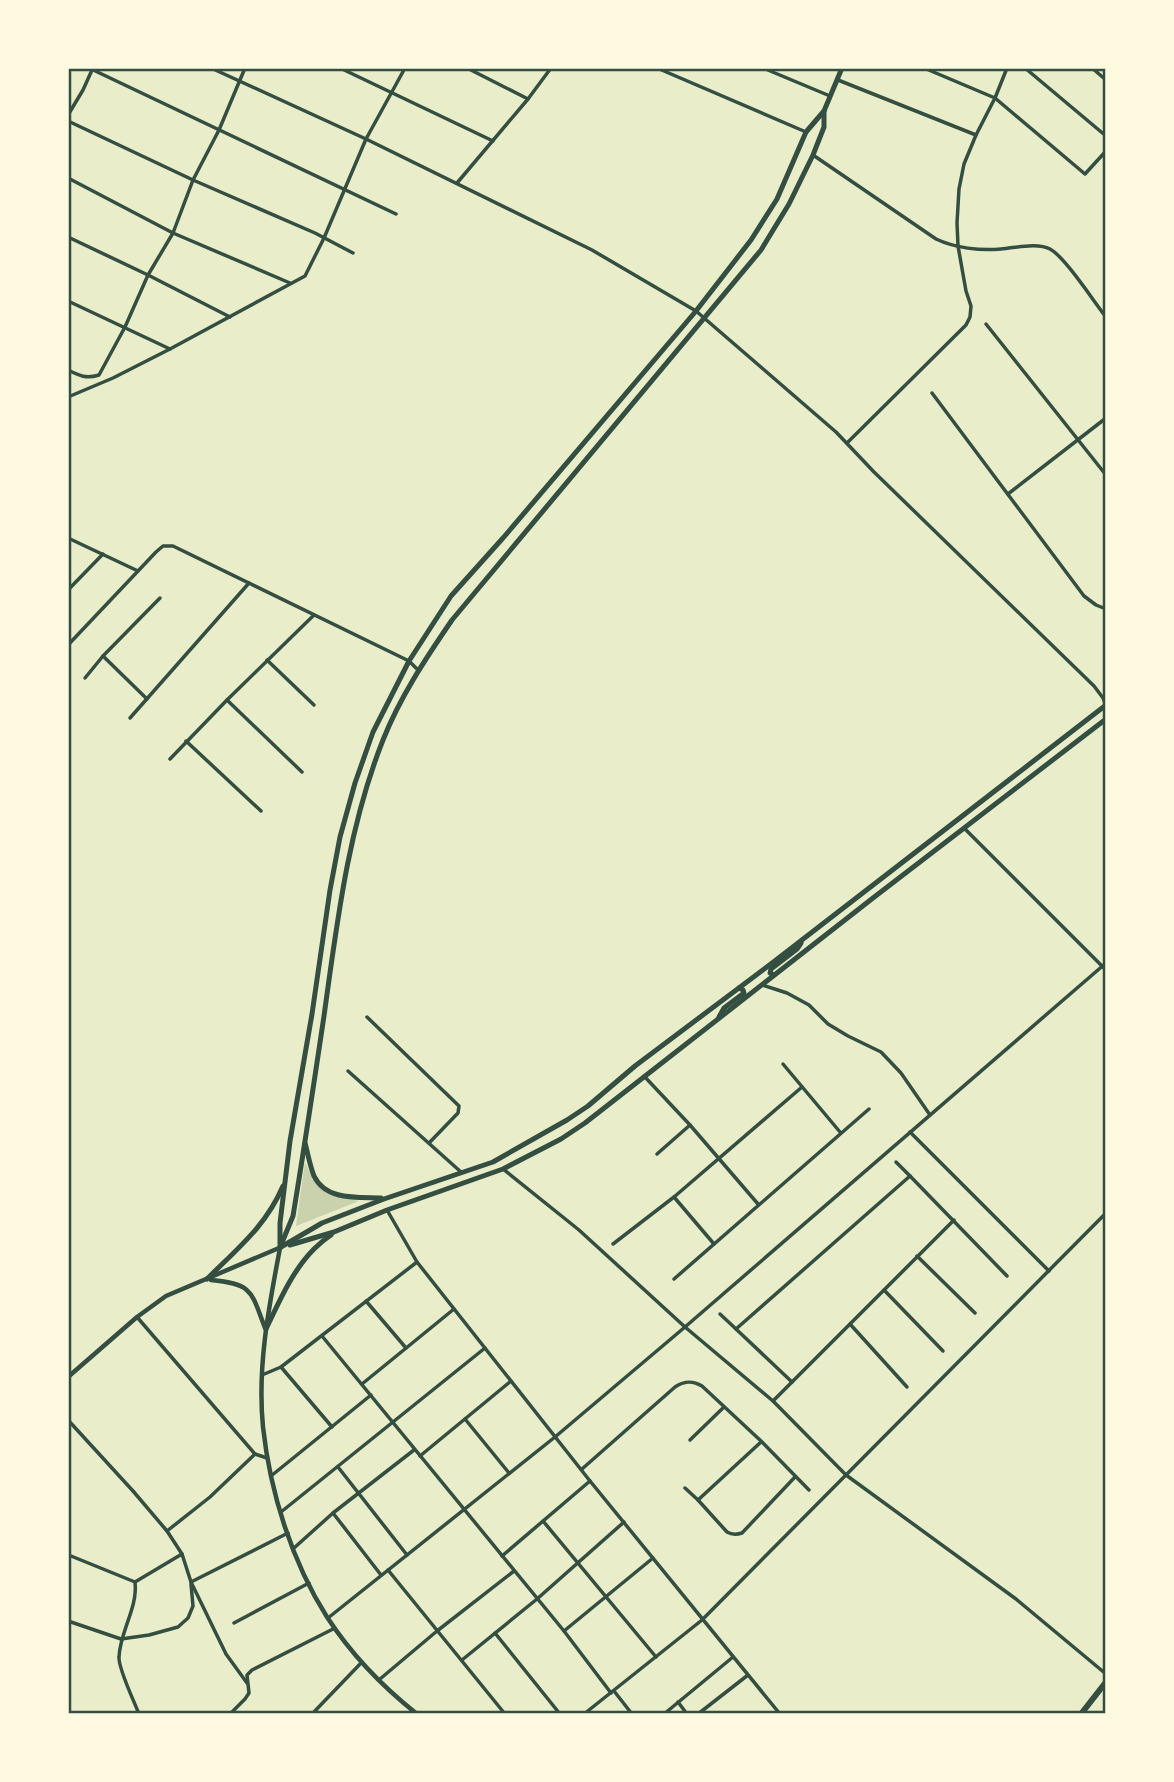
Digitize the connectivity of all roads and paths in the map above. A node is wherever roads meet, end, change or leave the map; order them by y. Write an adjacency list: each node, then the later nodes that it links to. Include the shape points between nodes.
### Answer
1 (211, 68): 20 (street)
2 (246, 68): 20 (street)
3 (340, 68): 21 (street)
4 (405, 68): 21 (street)
5 (467, 68): 24 (street)
6 (551, 68): 24 (street)
7 (657, 68): 17 (street)
8 (676, 68): 17 (street)
9 (763, 68): 16 (street)
10 (842, 68): 18 (main road)
11 (924, 68): 23 (street)
12 (1007, 68): 23 (street)
13 (1025, 68): 31 (street)
14 (1092, 68): 19 (street)
15 (91, 69): 26 (street); 28 (street)
16 (773, 70): 22 (street)
17 (673, 75): 29 (street)
18 (837, 79): 22 (main road); 30 (street)
19 (1106, 80)
20 (239, 81): 28 (street); 32 (street)
21 (393, 93): 32 (street); 33 (street)
22 (830, 96): 25 (main road)
23 (995, 98): 30 (street); 34 (street, via 1085,174)
24 (528, 99): 33 (street)
25 (824, 111): 29 (main road); 35 (main road, via 824,127)
26 (68, 115)
27 (68, 121): 37 (street)
28 (219, 130): 37 (street); 39 (street)
29 (806, 132): 51 (main road, via 777,199)
30 (976, 135): 44 (street, via 959,189)
31 (1106, 136)
32 (366, 139): 38 (street); 39 (street)
33 (493, 141): 38 (street)
34 (1106, 151)
35 (813, 155): 44 (street, via 936,239); 54 (main road, via 761,250)
36 (68, 177): 41 (street)
37 (193, 180): 41 (street); 43 (street)
38 (457, 184): 51 (street, via 592,250)
39 (344, 188): 40 (street); 43 (street)
40 (396, 214)
41 (173, 233): 46 (street); 47 (street)
42 (68, 237): 46 (street)
43 (324, 238): 45 (street); 47 (street, via 304,276)
44 (958, 246): 50 (street, via 1052,250); 63 (street, via 971,306 966,325)
45 (352, 253)
46 (148, 275): 52 (street); 56 (street)
47 (290, 283): 52 (street)
48 (68, 301): 56 (street)
49 (1106, 306): 50 (street)
50 (1101, 310): 53 (street)
51 (696, 311): 54 (street); 77 (main road, via 451,596)
52 (230, 317): 57 (street)
53 (1106, 317)
54 (705, 318): 63 (street); 78 (main road, via 452,620)
55 (986, 324): 62 (street)
56 (125, 327): 57 (street); 58 (street, via 99,375 89,378)
57 (170, 349): 60 (street)
58 (68, 370)
59 (932, 393): 65 (street)
60 (68, 397)
61 (1106, 418): 62 (street)
62 (1079, 440): 64 (street); 65 (street)
63 (847, 443): 80 (street)
64 (1106, 475)
65 (1008, 494): 72 (street, via 1084,596)
66 (68, 538): 67 (street)
67 (103, 554): 68 (street); 70 (street)
68 (138, 571): 69 (street, via 163,546 173,546); 74 (street)
69 (249, 583): 73 (street); 81 (street)
70 (68, 590)
71 (160, 598): 75 (street)
72 (1106, 609)
73 (314, 615): 76 (street); 77 (street)
74 (68, 645)
75 (103, 656): 79 (street); 81 (street)
76 (267, 660): 82 (street); 83 (street)
77 (409, 661): 78 (street); 117 (main road, via 373,732 340,837)
78 (418, 670): 109 (main road, via 383,738 353,839)
79 (85, 678)
80 (1105, 698): 84 (street)
81 (147, 699): 85 (street)
82 (227, 700): 87 (street); 89 (street)
83 (314, 705)
84 (1106, 706): 92 (main road)
85 (130, 718)
86 (1106, 719): 91 (main road)
87 (186, 741): 88 (street); 90 (street)
88 (170, 759)
89 (302, 772)
90 (261, 811)
91 (964, 828): 93 (street); 94 (main road)
92 (808, 935): 94 (main road, via 771,969 771,975); 95 (main road)
93 (1104, 966): 105 (street)
94 (775, 974): 96 (main road)
95 (754, 976): 96 (main road); 97 (main road)
96 (761, 985): 99 (main road); 105 (street, via 809,1005 828,1024 881,1052)
97 (738, 989): 99 (main road, via 744,993 724,1008); 115 (main road, via 567,1120 493,1161)
98 (367, 1017): 110 (street, via 459,1106 458,1113)
99 (718, 1020): 102 (main road)
100 (783, 1064): 103 (street)
101 (348, 1071): 110 (street)
102 (645, 1076): 106 (street); 114 (main road, via 561,1139)
103 (802, 1087): 107 (street); 112 (street)
104 (869, 1108): 107 (street)
105 (930, 1115): 108 (street)
106 (690, 1125): 111 (street); 112 (street)
107 (841, 1132): 120 (street)
108 (910, 1132): 130 (street); 141 (street)
109 (305, 1141): 119 (main road, via 320,1185 332,1193); 127 (main road, via 293,1216)
110 (429, 1143): 115 (street)
111 (657, 1154)
112 (719, 1159): 118 (street); 120 (street)
113 (896, 1162): 116 (street)
114 (503, 1169): 121 (main road); 141 (street, via 579,1230)
115 (461, 1172): 119 (main road)
116 (910, 1176): 123 (street); 143 (street)
117 (285, 1180): 127 (main road); 132 (main road, via 260,1226)
118 (674, 1197): 125 (street); 126 (street)
119 (384, 1199): 127 (main road, via 322,1223)
120 (758, 1204): 126 (street)
121 (387, 1210): 124 (main road); 129 (street)
122 (1106, 1213): 130 (street)
123 (954, 1220): 128 (street); 131 (street)
124 (334, 1232): 127 (main road); 142 (main road, via 301,1265)
125 (613, 1244)
126 (714, 1244): 133 (street)
127 (280, 1248): 132 (street); 142 (street)
128 (918, 1256): 134 (street); 137 (street)
129 (417, 1262): 135 (street); 136 (street)
130 (1049, 1271): 172 (street)
131 (1007, 1276)
132 (207, 1279): 139 (street, via 166,1296); 142 (street, via 242,1285 250,1291)
133 (674, 1279)
134 (884, 1290): 140 (street); 147 (street)
135 (366, 1301): 144 (street); 145 (street)
136 (454, 1309): 145 (street); 146 (street)
137 (975, 1313)
138 (720, 1314): 143 (street)
139 (137, 1317): 150 (street); 166 (street)
140 (850, 1324): 152 (street); 154 (street)
141 (685, 1327): 156 (street); 162 (street)
142 (266, 1329): 149 (street)
143 (736, 1329): 152 (street)
144 (322, 1336): 148 (street); 153 (street)
145 (406, 1348): 153 (street)
146 (485, 1348): 151 (street); 160 (street)
147 (943, 1351)
148 (281, 1367): 149 (street); 161 (street)
149 (262, 1375): 168 (street)
150 (68, 1377)
151 (511, 1381): 158 (street); 162 (street)
152 (792, 1382): 156 (street)
153 (362, 1384): 155 (street)
154 (907, 1387)
155 (371, 1395): 160 (street); 161 (street)
156 (773, 1401): 172 (street)
157 (724, 1406): 163 (street); 164 (street); 170 (street, via 696,1382 681,1383)
158 (465, 1419): 167 (street); 171 (street)
159 (68, 1420): 185 (street)
160 (393, 1421): 165 (street); 169 (street)
161 (332, 1427): 173 (street)
162 (555, 1437): 170 (street); 171 (street)
163 (690, 1440)
164 (761, 1441): 174 (street); 179 (street)
165 (415, 1450): 167 (street); 178 (street)
166 (255, 1454): 168 (street); 185 (street)
167 (420, 1456): 180 (street)
168 (268, 1458): 173 (street)
169 (338, 1466): 178 (street); 181 (street)
170 (582, 1469): 175 (street)
171 (509, 1473): 180 (street)
172 (846, 1475): 203 (street); 215 (street, via 1016,1599)
173 (271, 1476): 181 (street)
174 (795, 1477): 177 (street); 179 (street, via 738,1535 727,1532)
175 (590, 1481): 183 (street); 184 (street)
176 (685, 1488): 179 (street)
177 (809, 1490)
178 (359, 1494): 182 (street); 189 (street)
179 (698, 1500)
180 (464, 1509): 189 (street); 191 (street)
181 (281, 1512): 186 (street)
182 (333, 1513): 187 (street); 196 (street)
183 (543, 1521): 191 (street); 193 (street)
184 (624, 1522): 192 (street); 193 (street)
185 (167, 1531): 188 (street)
186 (288, 1533): 187 (street); 198 (street)
187 (294, 1548): 199 (street)
188 (183, 1554): 197 (street); 198 (street)
189 (407, 1555): 194 (street)
190 (71, 1556): 197 (street)
191 (502, 1556): 195 (street)
192 (653, 1558): 200 (street); 203 (street)
193 (577, 1563): 200 (street); 201 (street)
194 (388, 1570): 196 (street); 207 (street)
195 (514, 1571): 201 (street); 207 (street)
196 (381, 1576): 202 (street)
197 (135, 1582): 210 (street)
198 (191, 1582): 210 (street, via 193,1606 178,1627); 219 (street, via 226,1654)
199 (309, 1583): 202 (street); 205 (street)
200 (606, 1597): 208 (street); 211 (street)
201 (537, 1600): 208 (street); 209 (street)
202 (328, 1618): 206 (street)
203 (702, 1620): 211 (street); 212 (street)
204 (68, 1621): 210 (street)
205 (234, 1623)
206 (335, 1628): 214 (street); 219 (street, via 252,1670)
207 (437, 1631): 213 (street); 217 (street)
208 (564, 1631): 220 (street)
209 (495, 1633): 213 (street); 227 (street)
210 (121, 1639): 222 (street, via 118,1660)
211 (656, 1657): 220 (street)
212 (733, 1657): 216 (street); 221 (street)
213 (462, 1660): 226 (street)
214 (362, 1662): 217 (street); 224 (street)
215 (1106, 1674)
216 (748, 1675): 232 (street); 233 (street)
217 (380, 1679): 225 (street)
218 (1106, 1682): 234 (main road)
219 (247, 1683): 223 (street, via 249,1693)
220 (612, 1692): 228 (street); 229 (street)
221 (678, 1702): 230 (street); 231 (street)
222 (139, 1714)
223 (230, 1714)
224 (312, 1714)
225 (418, 1714)
226 (505, 1714)
227 (560, 1714)
228 (584, 1714)
229 (632, 1714)
230 (664, 1714)
231 (687, 1714)
232 (698, 1714)
233 (779, 1714)
234 (1081, 1714)

